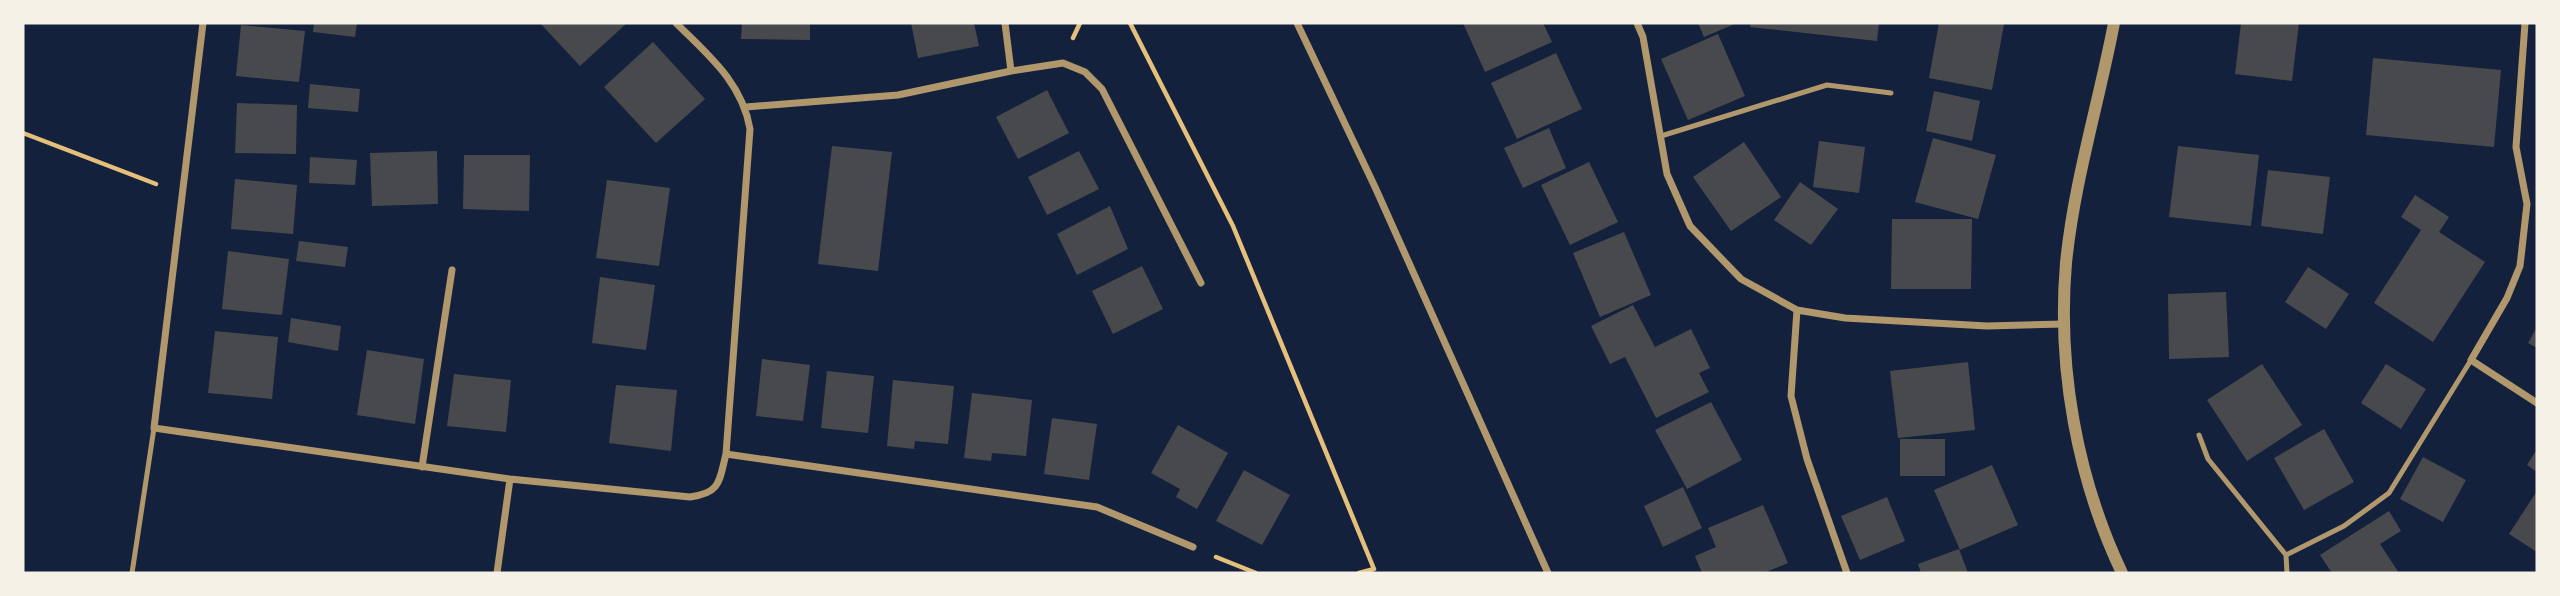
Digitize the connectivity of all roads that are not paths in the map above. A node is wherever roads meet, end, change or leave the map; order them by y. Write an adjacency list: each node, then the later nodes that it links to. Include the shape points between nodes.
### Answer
1 (203, 23): 20 (street)
2 (676, 23): 10 (street, via 730,79)
3 (1005, 23): 8 (street)
4 (1297, 23): 29 (street, via 1376,187)
5 (1637, 23): 11 (street)
6 (2114, 23): 17 (street, via 2074,208)
7 (2525, 23): 12 (street, via 2516,147)
8 (1011, 71): 10 (street, via 898,95); 15 (street, via 1063,63 1094,79)
9 (1891, 93): 11 (lane, via 1826,85)
10 (746, 107): 22 (street, via 749,151)
11 (1661, 136): 16 (street, via 1667,174 1690,226 1741,279)
12 (2527, 204): 13 (lane); 18 (street, via 2520,266)
13 (2537, 205)
14 (452, 270): 23 (street)
15 (1201, 283)
16 (1797, 310): 17 (street, via 1845,318 1987,326); 30 (street, via 1791,396 1807,459)
17 (2064, 324): 31 (street, via 2069,394 2079,447 2094,503)
18 (2471, 360): 19 (street); 26 (lane, via 2389,493 2344,526)
19 (2537, 403)
20 (154, 428): 23 (street); 27 (lane)
21 (2199, 435): 26 (lane, via 2208,459)
22 (726, 454): 24 (street, via 718,486 706,495 690,497); 25 (street, via 1097,507)
23 (422, 467): 24 (street)
24 (510, 479): 28 (street)
25 (1193, 547)
26 (2286, 555): 32 (lane)
27 (132, 573)
28 (497, 573)
29 (1548, 573)
30 (1847, 573)
31 (2122, 573)
32 (2287, 573)

